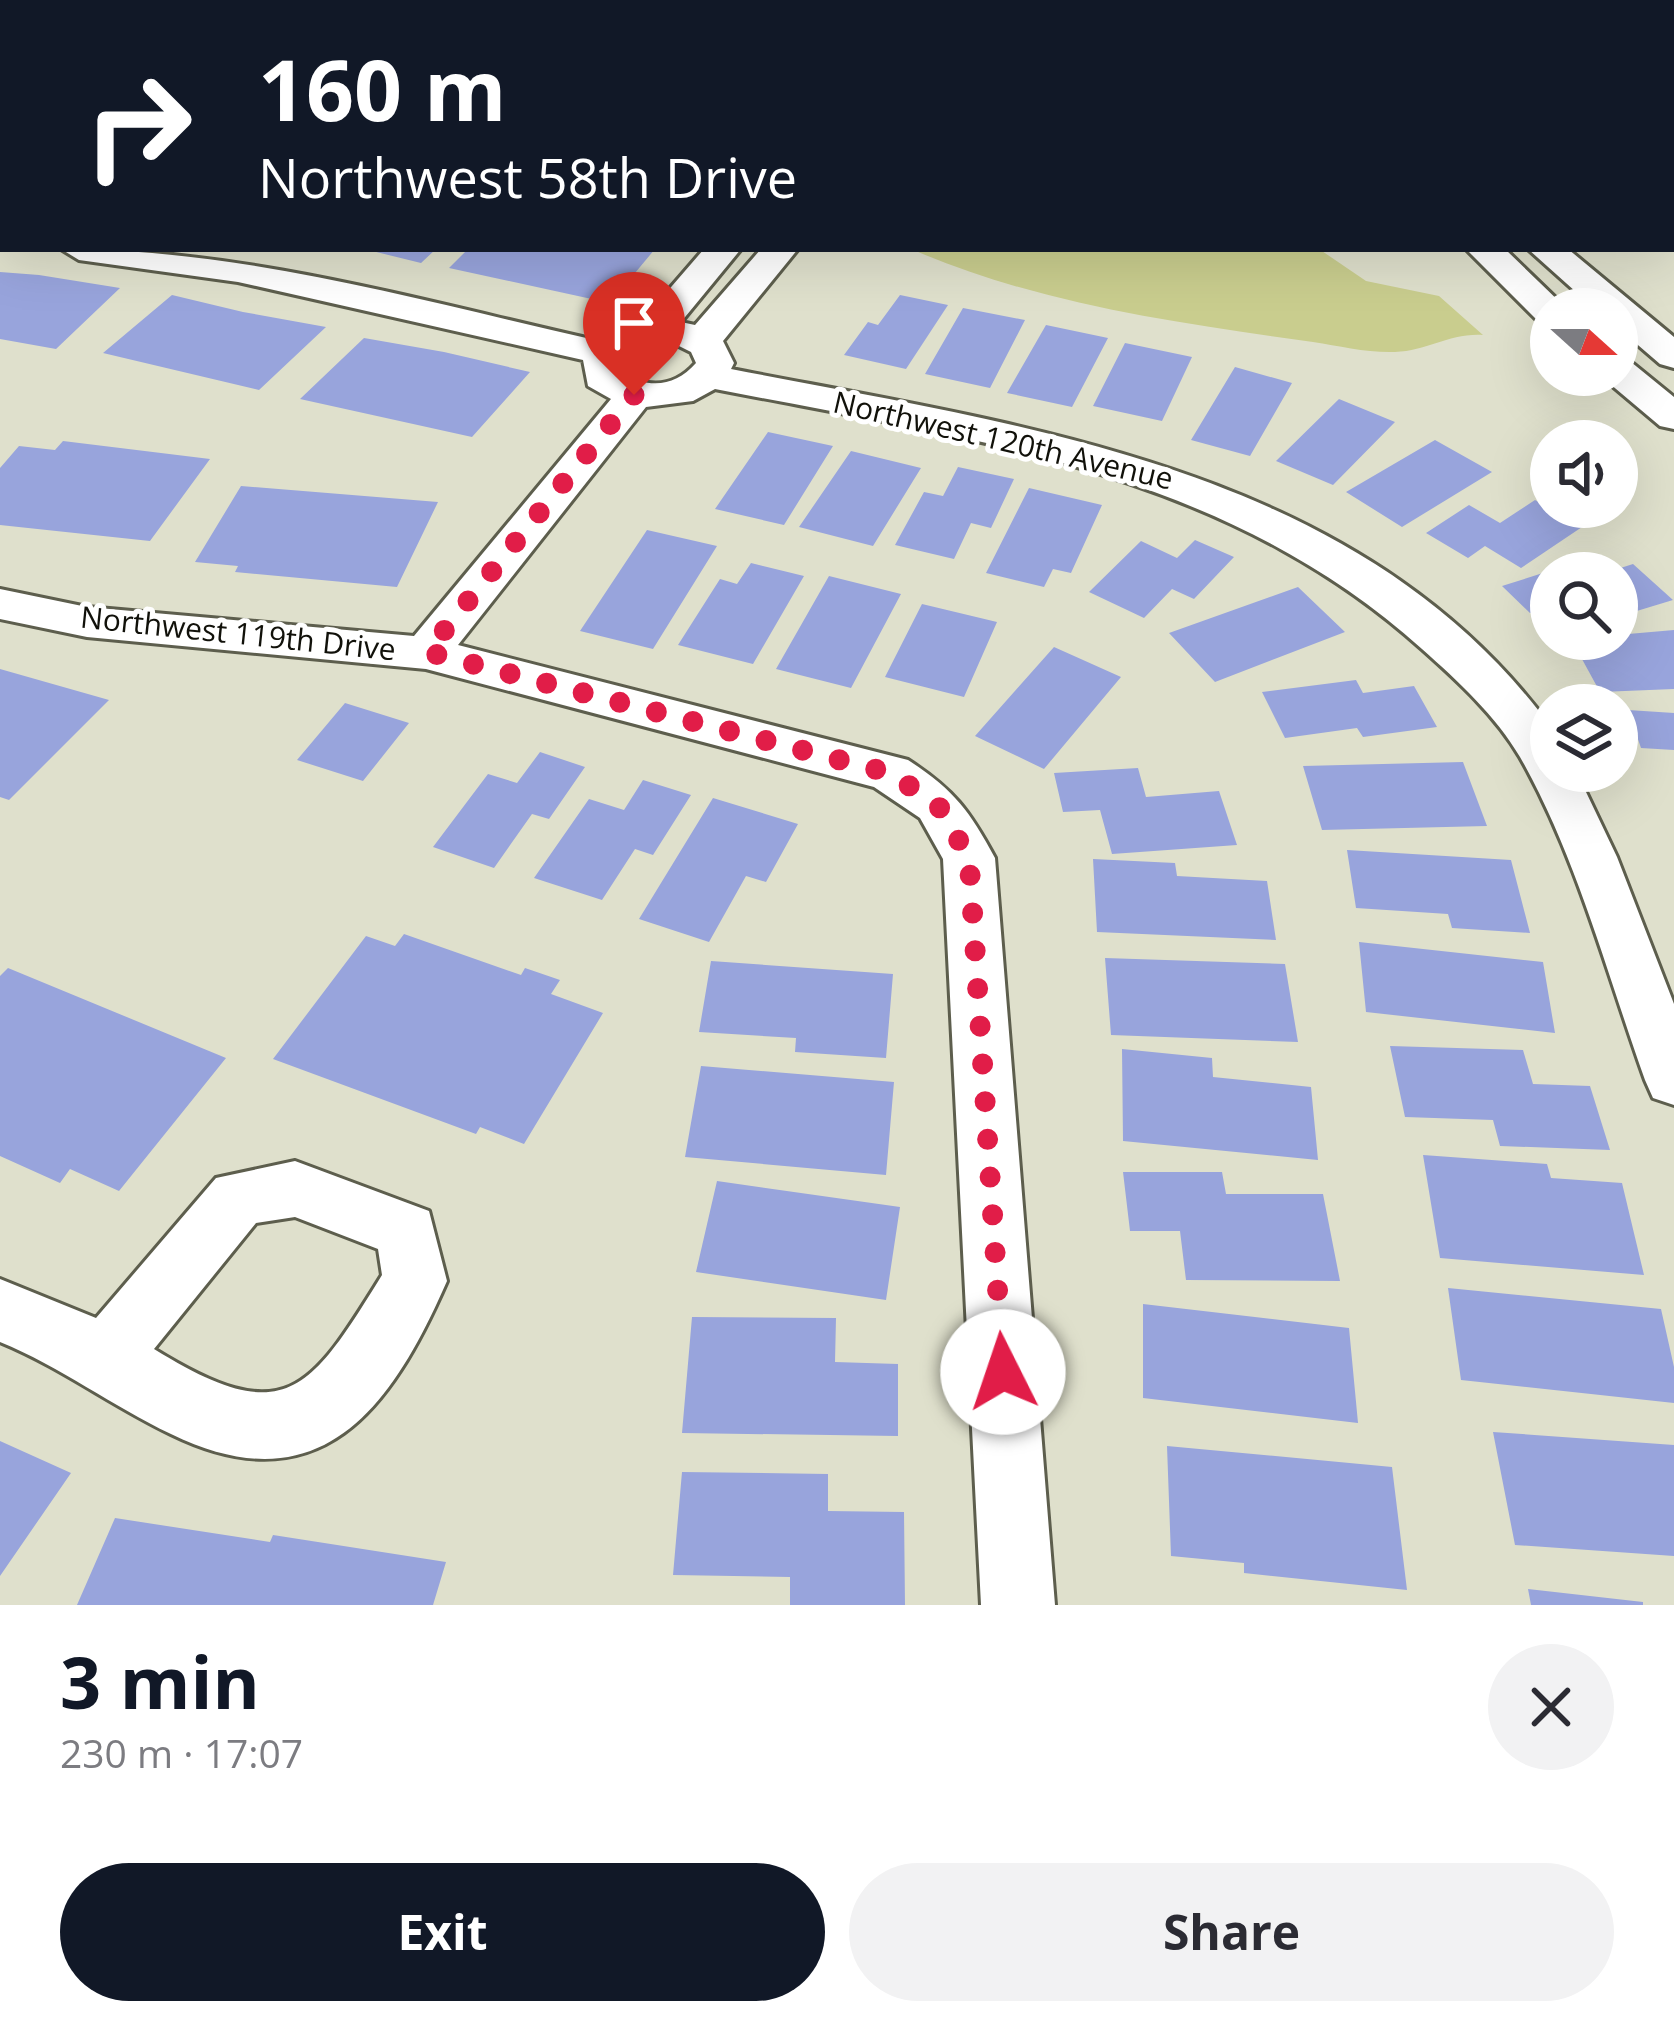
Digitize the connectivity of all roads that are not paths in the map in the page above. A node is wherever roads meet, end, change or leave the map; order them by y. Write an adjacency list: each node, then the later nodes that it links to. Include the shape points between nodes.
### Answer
1 (101, 252): 8 (street, via 238,271)
2 (720, 252): 7 (street)
3 (778, 252): 10 (street)
4 (1487, 252): 6 (street)
5 (1550, 252): 9 (street)
6 (1530, 293)
7 (653, 331): 8 (street); 10 (street, Northwest 120th Avenue)
8 (602, 353): 12 (street, via 602,378)
9 (1674, 356)
10 (705, 358): 12 (street, via 677,393); 16 (street, Northwest 120th Avenue, via 1113,460 1288,526 1438,633)
11 (1638, 387): 13 (street)
12 (634, 395): 15 (street)
13 (1674, 417)
14 (0, 604): 15 (street, Northwest 119th Drive, via 87,622)
15 (427, 652): 21 (street, Northwest 119th Drive, via 890,773 938,805 969,858)
16 (1530, 741)
17 (1561, 792): 18 (street, Northwest 120th Avenue)
18 (1674, 1080)
19 (0, 1310): 20 (street)
20 (106, 1357): 20 (street, via 173,1403 236,1430 304,1421 345,1390 415,1281 407,1232 295,1189 238,1198)
21 (1018, 1605)

